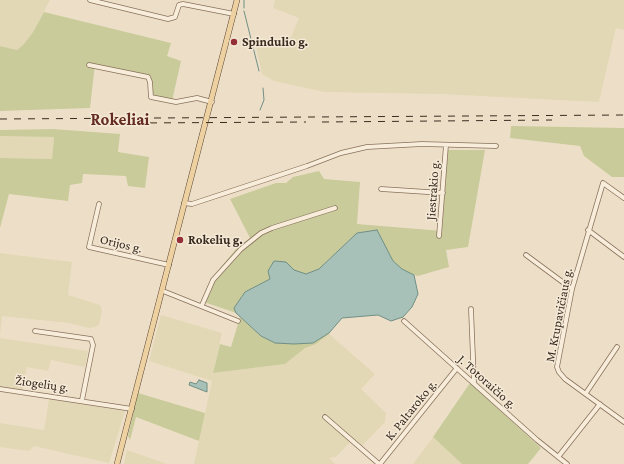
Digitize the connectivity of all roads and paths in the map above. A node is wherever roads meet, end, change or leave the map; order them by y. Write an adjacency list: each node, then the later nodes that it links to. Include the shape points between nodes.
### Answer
1 (90, 0): 3 (street, via 168,19 175,17 179,5 183,4)
2 (237, 0): 3 (main road)
3 (234, 14): 5 (main road)
4 (90, 66): 5 (street, via 148,77 151,98 176,102 197,98)
5 (212, 102): 11 (main road)
6 (446, 145): 7 (street); 9 (street, Jiestrakio g.); 11 (street, via 367,147 341,153 192,204)
7 (496, 146)
8 (380, 189): 9 (street)
9 (443, 193): 15 (street, Jiestrakio g.)
10 (624, 198): 14 (street, M. Krupavičiaus g., via 603,183)
11 (184, 203): 18 (main road)
12 (99, 204): 18 (street, Orijos g., via 89,247)
13 (335, 208): 21 (street, via 261,233 241,249 213,280)
14 (588, 230): 17 (street); 19 (street, M. Krupavičiaus g.)
15 (439, 236)
16 (526, 255): 19 (street)
17 (624, 257)
18 (169, 264): 20 (main road)
19 (572, 289): 30 (street, M. Krupavičiaus g., via 558,367 565,379)
20 (163, 291): 21 (street); 33 (main road)
21 (202, 305): 23 (street)
22 (471, 309): 28 (street)
23 (238, 320)
24 (404, 321): 27 (street, J. Totoraičio g.)
25 (35, 332): 31 (street, via 91,340 93,345)
26 (617, 347): 30 (street)
27 (457, 368): 28 (street, J. Totoraičio g.); 38 (street, K. Paltaroko g.)
28 (474, 383): 36 (street, J. Totoraičio g.)
29 (0, 389): 31 (street, Žiogelių g.)
30 (586, 393): 32 (street, M. Krupavičiaus g.)
31 (82, 400): 33 (street, Žiogelių g.)
32 (600, 404): 35 (street, M. Krupavičiaus g.); 36 (street)
33 (132, 409): 37 (main road)
34 (325, 417): 38 (street, K. Paltaroko g.)
35 (624, 422)
36 (558, 457): 39 (street, J. Totoraičio g.)
37 (117, 464)
38 (380, 464)
39 (567, 464)

